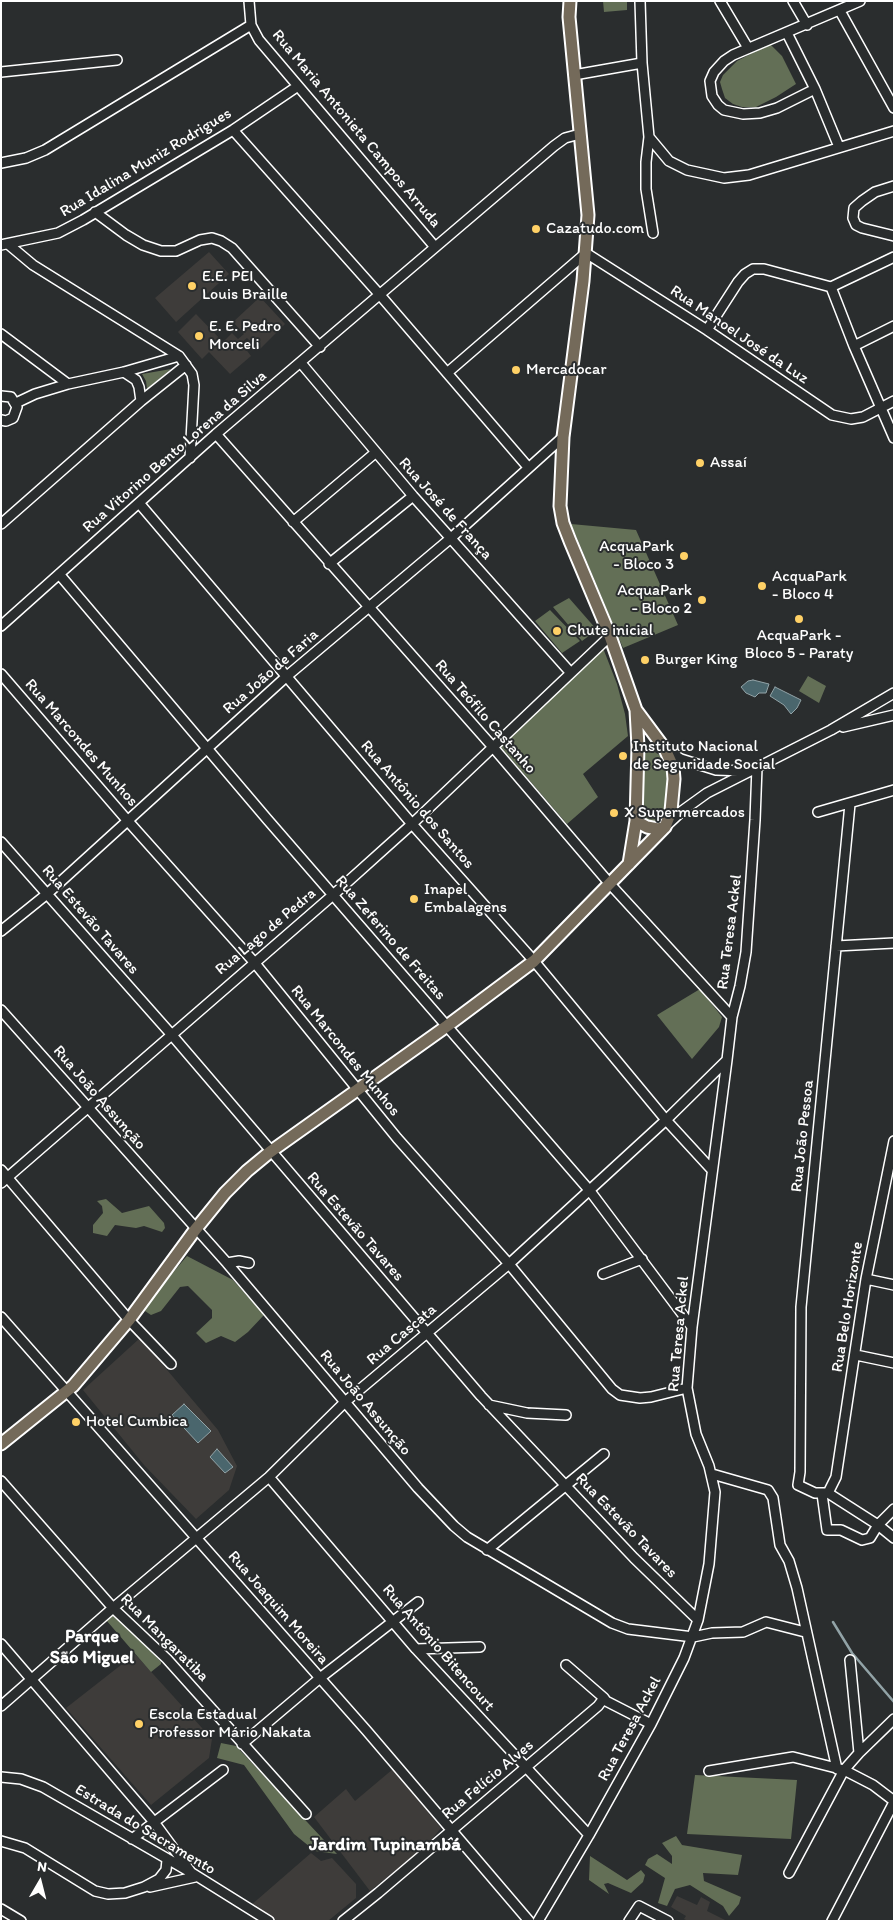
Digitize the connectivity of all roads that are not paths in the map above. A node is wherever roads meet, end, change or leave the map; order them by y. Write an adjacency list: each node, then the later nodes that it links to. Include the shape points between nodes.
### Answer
1 (248, 1): 9 (street, Rua Maria Antonieta Campos Arruda)
2 (570, 1): 15 (main road)
3 (640, 1): 13 (street)
4 (720, 1): 11 (street)
5 (793, 1): 8 (street)
6 (860, 1): 7 (street)
7 (840, 11): 8 (street); 18 (street)
8 (807, 24): 10 (street)
9 (251, 25): 16 (street, Rua Maria Antonieta Campos Arruda, via 259,40); 24 (street, via 45,150)
10 (787, 33): 11 (street); 17 (street)
11 (748, 48): 17 (street, via 724,61 710,81 712,96 724,110 760,113)
12 (117, 60): 14 (street)
13 (642, 63): 15 (street); 22 (street)
14 (1, 72)
15 (574, 74): 21 (main road)
16 (298, 86): 19 (street, Rua Idalina Muniz Rodrigues); 30 (street, Rua Maria Antonieta Campos Arruda)
17 (815, 89): 23 (street)
18 (894, 108)
19 (233, 130): 26 (street, Rua Idalina Muniz Rodrigues); 34 (street)
20 (894, 131): 23 (street)
21 (580, 134): 30 (street, Rua Vitorino Bento Lorena da Silva, via 554,146); 31 (main road, via 588,215)
22 (648, 137): 23 (street, via 670,161 687,170 724,178 777,168); 27 (street, via 646,189)
23 (840, 147)
24 (1, 163)
25 (894, 186): 28 (street, via 862,201 854,208 853,218 862,228)
26 (95, 212): 29 (street, Rua Idalina Muniz Rodrigues, via 58,233); 39 (street, via 126,235 161,251 176,251 212,238 221,241 235,252)
27 (653, 233)
28 (894, 236)
29 (5, 245): 40 (street)
30 (435, 247): 34 (street, Rua Vitorino Bento Lorena da Silva)
31 (586, 253): 36 (street, Rua Manoel José da Luz); 44 (street); 53 (main road)
32 (894, 257): 33 (street)
33 (831, 287): 36 (street, via 753,269 738,282); 38 (street)
34 (380, 295): 39 (street, Rua Vitorino Bento Lorena da Silva); 44 (street)
35 (894, 326): 38 (street)
36 (707, 330): 50 (street, Rua Manoel José da Luz, via 832,415 851,419)
37 (1, 334): 45 (street)
38 (854, 346): 50 (street)
39 (320, 347): 41 (street, Rua Vitorino Bento Lorena da Silva)
40 (179, 356): 42 (street); 43 (street)
41 (301, 363): 52 (street, Rua Vitorino Bento Lorena da Silva); 55 (street, Rua José de França)
42 (186, 365): 47 (street); 56 (street, via 194,385)
43 (124, 372): 45 (street); 47 (street, via 136,380)
44 (447, 373): 57 (street)
45 (68, 384): 49 (street)
46 (1, 396): 49 (street, via 11,397)
47 (141, 401): 61 (street)
48 (894, 402): 50 (street, Rua Manoel José da Luz)
49 (16, 403): 51 (street, via 17,411 13,418)
50 (880, 409): 54 (street)
51 (1, 421)
52 (216, 434): 56 (street, Rua Vitorino Bento Lorena da Silva); 60 (street, Rua Teófilo Castanho)
53 (563, 437): 57 (street, Rua João de Faria); 67 (main road, via 560,506 563,523)
54 (894, 438)
55 (376, 453): 58 (street, Rua José de França); 60 (street)
56 (190, 458): 59 (street, Rua Vitorino Bento Lorena da Silva)
57 (528, 467): 62 (street, Rua João de Faria)
58 (412, 496): 62 (street, Rua José de França); 63 (street)
59 (139, 503): 64 (street, Rua Vitorino Bento Lorena da Silva); 70 (street, Rua Antônio dos Santos)
60 (293, 522): 63 (street, Rua Teófilo Castanho)
61 (1, 524)
62 (451, 538): 65 (street, Rua João de Faria); 68 (street, Rua José de França)
63 (329, 564): 65 (street, Rua Teófilo Castanho)
64 (59, 574): 66 (street, Rua Vitorino Bento Lorena da Silva); 77 (street, Rua Zeferino de Freitas)
65 (369, 609): 70 (street, Rua João de Faria); 75 (street, Rua Teófilo Castanho)
66 (1, 626)
67 (610, 636): 68 (street, Rua Lago de Pedra); 72 (main road)
68 (570, 672): 75 (street, Rua Lago de Pedra)
69 (1, 674): 84 (street, Rua Marcondes Munhos)
70 (287, 676): 77 (street, Rua João de Faria); 86 (street, Rua Antônio dos Santos)
71 (894, 693): 74 (street)
72 (636, 710): 76 (main road); 78 (main road)
73 (893, 717): 74 (street, via 875,718)
74 (831, 730): 79 (street)
75 (492, 746): 86 (street, Rua Lago de Pedra); 90 (street, Rua Teófilo Castanho)
76 (638, 747): 78 (main road, via 652,744); 85 (main road)
77 (208, 749): 84 (street, Rua João de Faria); 92 (street, Rua Zeferino de Freitas)
78 (665, 749): 80 (street, via 680,759 716,770); 87 (main road, via 674,779 672,811)
79 (757, 767): 80 (street); 99 (street, Rua Teresa Ackel, via 746,952)
80 (748, 772): 87 (street, via 693,802)
81 (894, 790): 82 (street)
82 (850, 804): 83 (street); 95 (street, Rua João Pessoa)
83 (818, 812)
84 (127, 820): 91 (street, Rua João de Faria); 97 (street, Rua Marcondes Munhos)
85 (636, 821): 87 (main road, via 647,827); 89 (main road)
86 (412, 824): 92 (street, Rua Lago de Pedra); 96 (street, Rua Antônio dos Santos)
87 (665, 827): 89 (main road)
88 (1, 842): 91 (street, Rua Estevão Tavares)
89 (629, 864): 90 (main road)
90 (610, 884): 96 (main road); 99 (street, Rua Teófilo Castanho)
91 (47, 894): 93 (street, Rua João de Faria); 101 (street, Rua Estevão Tavares)
92 (333, 895): 97 (street, Rua Lago de Pedra); 100 (street, Rua Zeferino de Freitas)
93 (1, 931)
94 (894, 943): 95 (street)
95 (836, 946): 137 (street, Rua João Pessoa, via 802,1307 799,1487 809,1492)
96 (534, 961): 100 (main road); 105 (street, Rua Antônio dos Santos)
97 (254, 962): 101 (street, Rua Lago de Pedra); 103 (street, Rua Marcondes Munhos)
98 (1, 1010): 104 (street, Rua João Assunção)
99 (732, 1017): 102 (street, Rua Teresa Ackel)
100 (447, 1026): 103 (main road); 110 (street, Rua Zeferino de Freitas)
101 (171, 1034): 104 (street, Rua Lago de Pedra); 107 (street, Rua Estevão Tavares)
102 (726, 1060): 105 (street, Rua Cascata); 108 (street, Rua Teresa Ackel)
103 (358, 1089): 107 (main road); 115 (street, Rua Marcondes Munhos)
104 (87, 1108): 109 (street, Rua Lago de Pedra); 111 (street, Rua João Assunção)
105 (666, 1120): 108 (street, Rua Antônio dos Santos); 110 (street, Rua Cascata)
106 (894, 1141): 117 (street, Rua Belo Horizonte)
107 (270, 1152): 111 (main road, via 225,1193); 122 (street, Rua Estevão Tavares)
108 (712, 1170): 121 (street, Rua Teresa Ackel)
109 (3, 1177): 120 (street)
110 (590, 1191): 112 (street, Rua Zeferino de Freitas); 115 (street, Rua Cascata)
111 (196, 1230): 113 (street, Rua João Assunção); 120 (main road)
112 (642, 1259): 116 (street); 121 (street, Rua Zeferino de Freitas)
113 (227, 1263): 114 (street); 128 (street, Rua João Assunção)
114 (249, 1263)
115 (508, 1264): 122 (street, Rua Cascata); 126 (street, Rua Marcondes Munhos, via 620,1395 651,1397)
116 (603, 1274)
117 (866, 1279): 118 (street); 123 (street, Rua Belo Horizonte)
118 (894, 1285)
119 (1, 1317): 127 (street, Rua Joaquim Moreira)
120 (129, 1320): 125 (street); 127 (main road)
121 (692, 1327): 126 (street, Rua Teresa Ackel)
122 (426, 1334): 128 (street, Rua Cascata); 129 (street, Rua Estevão Tavares)
123 (856, 1355): 124 (street); 137 (street, Rua Belo Horizonte, via 836,1478)
124 (894, 1363)
125 (170, 1364)
126 (687, 1388): 133 (street, Rua Teresa Ackel, via 696,1434)
127 (66, 1392): 131 (main road); 140 (street, Rua Joaquim Moreira)
128 (345, 1402): 134 (street, Rua Cascata); 142 (street, Rua João Assunção, via 454,1526)
129 (488, 1405): 130 (street, via 527,1413); 136 (street, Rua Estevão Tavares)
130 (566, 1415)
131 (1, 1444)
132 (604, 1454): 136 (street)
133 (712, 1474): 145 (street, Rua Teresa Ackel, via 715,1492 709,1564); 147 (street, via 768,1490 780,1545 797,1588)
134 (269, 1476): 140 (street, Rua Cascata); 146 (street, Rua Antônio Bitencourt)
135 (1, 1482): 144 (street, Rua Mangaratiba)
136 (566, 1486): 142 (street); 145 (street, Rua Estevão Tavares)
137 (825, 1493): 139 (street); 139 (street, via 827,1530 841,1530 856,1539 865,1540)
138 (894, 1508): 139 (street)
139 (878, 1525): 141 (street)
140 (197, 1537): 144 (street, Rua Cascata); 154 (street, Rua Joaquim Moreira)
141 (894, 1538)
142 (487, 1550): 148 (street, Rua João Assunção, via 612,1623 636,1630)
143 (418, 1602): 146 (street)
144 (113, 1608): 155 (street, Rua Cascata); 160 (street, Rua Mangaratiba, via 167,1659)
145 (698, 1620): 148 (street, Rua Teresa Ackel)
146 (394, 1621): 151 (street, Rua Antônio Bitencourt); 154 (street)
147 (805, 1632): 148 (street, Rua João Assunção, via 766,1622 743,1632); 164 (street)
148 (693, 1637): 159 (street, Rua Teresa Ackel)
149 (1, 1644): 155 (street)
150 (480, 1647): 151 (street)
151 (416, 1649): 162 (street, Rua Antônio Bitencourt)
152 (850, 1660): 161 (street)
153 (566, 1665): 156 (street)
154 (320, 1678): 160 (street); 170 (street, Rua Joaquim Moreira)
155 (32, 1681): 157 (street, Rua Cascata); 169 (street)
156 (604, 1698): 159 (street); 162 (street, Rua Felício Alves)
157 (1, 1706)
158 (894, 1719): 161 (street)
159 (651, 1724): 171 (street, Rua Teresa Ackel)
160 (242, 1744): 168 (street, Rua Mangaratiba)
161 (858, 1753): 164 (street)
162 (525, 1768): 170 (street, Rua Felício Alves); 171 (street, Rua Antônio Bitencourt)
163 (223, 1770): 169 (street)
164 (840, 1770): 165 (street, via 793,1757); 167 (street, via 873,1786); 175 (street)
165 (709, 1771)
166 (1, 1777): 172 (street, Estrada do Sacramento, via 21,1779 43,1787)
167 (894, 1801): 186 (street)
168 (306, 1814)
169 (154, 1822): 172 (street); 176 (street)
170 (453, 1830): 181 (street, Rua Felício Alves); 182 (street, Rua Joaquim Moreira)
171 (589, 1835): 183 (street, Rua Teresa Ackel)
172 (132, 1839): 174 (street, Estrada do Sacramento)
173 (1, 1841): 177 (street, via 25,1848 100,1893 116,1895)
174 (167, 1860): 176 (street, Estrada do Sacramento); 177 (street, via 164,1874)
175 (789, 1873)
176 (194, 1875): 177 (street, via 151,1888); 180 (street, Estrada do Sacramento)
177 (144, 1887)
178 (1, 1909): 179 (street)
179 (21, 1921)
180 (269, 1921)
181 (343, 1921)
182 (528, 1921)
183 (538, 1921)
184 (629, 1921): 185 (street, via 638,1906)
185 (668, 1921)
186 (832, 1921)

